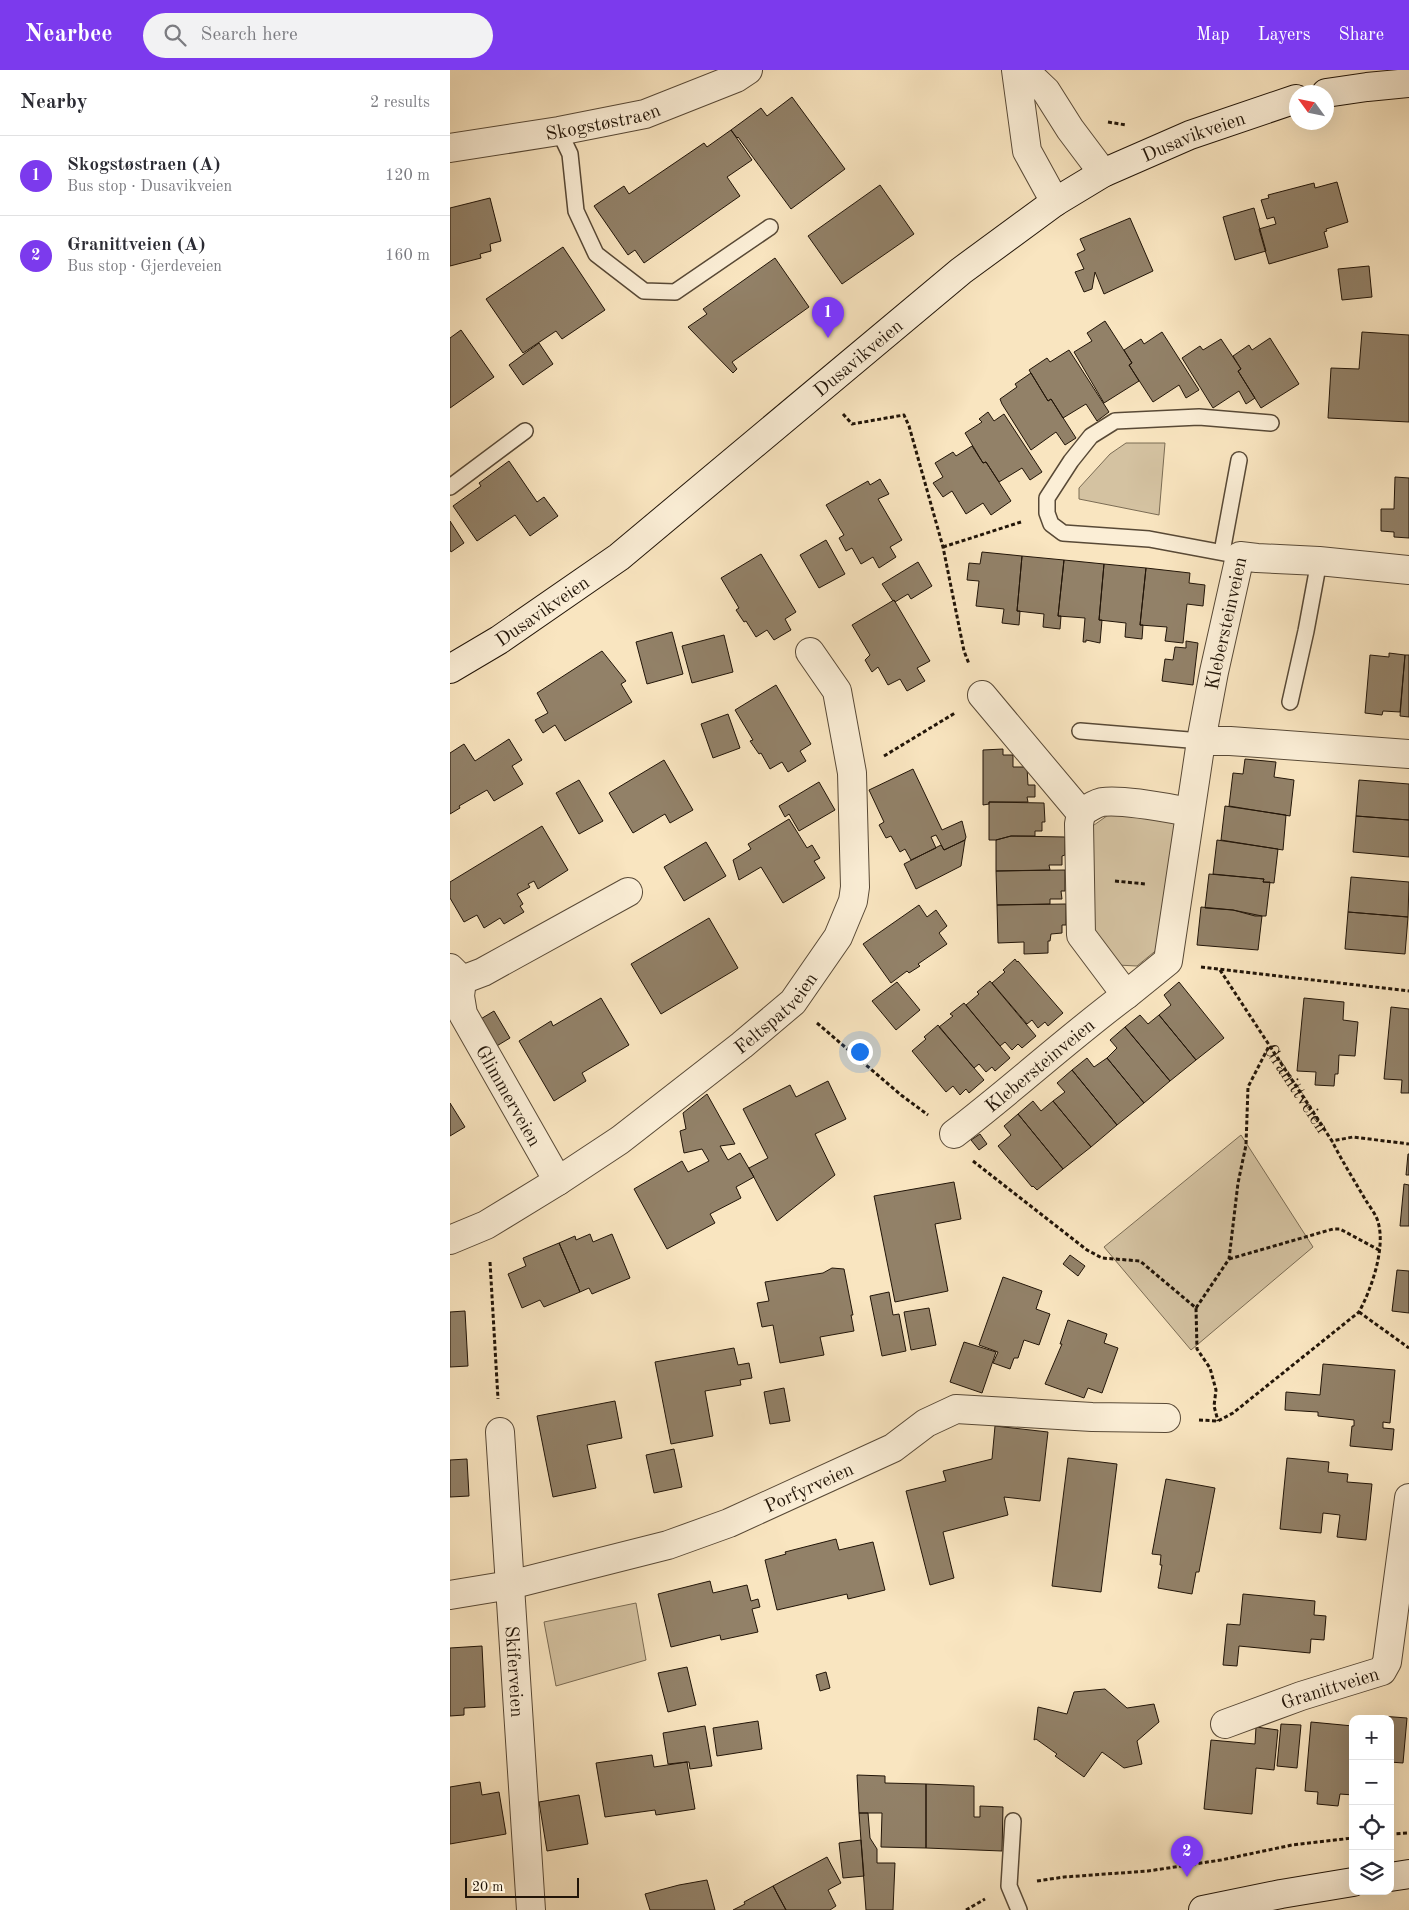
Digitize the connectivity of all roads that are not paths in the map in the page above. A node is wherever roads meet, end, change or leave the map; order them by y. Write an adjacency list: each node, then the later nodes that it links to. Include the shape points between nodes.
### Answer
1 (748, 70): 7 (street, Skogstøstraen, via 736,78 645,114)
2 (1016, 70): 10 (street, via 1027,151)
3 (1024, 70): 9 (street, via 1046,91)
4 (1409, 83): 5 (street)
5 (1334, 92)
6 (1289, 101): 9 (street, Dusavikveien, via 1190,135)
7 (559, 131): 8 (street, Skogstøstraen); 11 (lane, via 570,154 576,211 596,254 644,291 675,292)
8 (450, 148)
9 (1103, 173): 10 (street, Dusavikveien)
10 (1055, 202): 20 (street, Dusavikveien, via 960,271 619,557 499,640)
11 (770, 227)
12 (1271, 423): 16 (lane, via 1199,417 1114,421 1091,436 1047,498 1051,524 1063,533 1149,539)
13 (525, 430): 15 (lane)
14 (1239, 460): 16 (lane)
15 (450, 487)
16 (1231, 554): 17 (street, Klebersteinveien); 24 (street, Klebersteinveien, via 1218,655)
17 (1319, 561): 18 (street, Klebersteinveien); 22 (lane)
18 (1409, 570)
19 (810, 652): 32 (street, Feltspatveien, via 837,691 852,772 855,887 853,901 838,937 793,1002 635,1129)
20 (450, 669)
21 (982, 695): 27 (street)
22 (1290, 702)
23 (1080, 731): 24 (lane)
24 (1201, 741): 25 (street); 26 (street, Klebersteinveien)
25 (1409, 754)
26 (1190, 812): 27 (street, via 1109,802 1093,805); 30 (street, Klebersteinveien, via 1168,961)
27 (1081, 813): 30 (street, via 1081,935)
28 (628, 892): 29 (street, Glimmerveien, via 483,972)
29 (456, 974): 32 (street, Glimmerveien, via 464,1014)
30 (1126, 995): 31 (street, Klebersteinveien)
31 (954, 1134)
32 (558, 1181): 33 (street, Feltspatveien, via 486,1225)
33 (450, 1240)
34 (1166, 1418): 37 (street, Porfyrveien, via 956,1409 926,1423 893,1448 729,1523 668,1545)
35 (500, 1432): 37 (street, Skiferveien)
36 (1409, 1498): 39 (street, Granittveien, via 1387,1662 1382,1671)
37 (510, 1585): 38 (street, Porfyrveien); 44 (street, Skiferveien)
38 (450, 1596)
39 (1224, 1724)
40 (1013, 1821): 45 (lane, via 1009,1886)
41 (1409, 1874): 42 (street)
42 (1394, 1876)
43 (1349, 1883): 46 (street)
44 (531, 1910)
45 (1019, 1910)
46 (1203, 1910)

